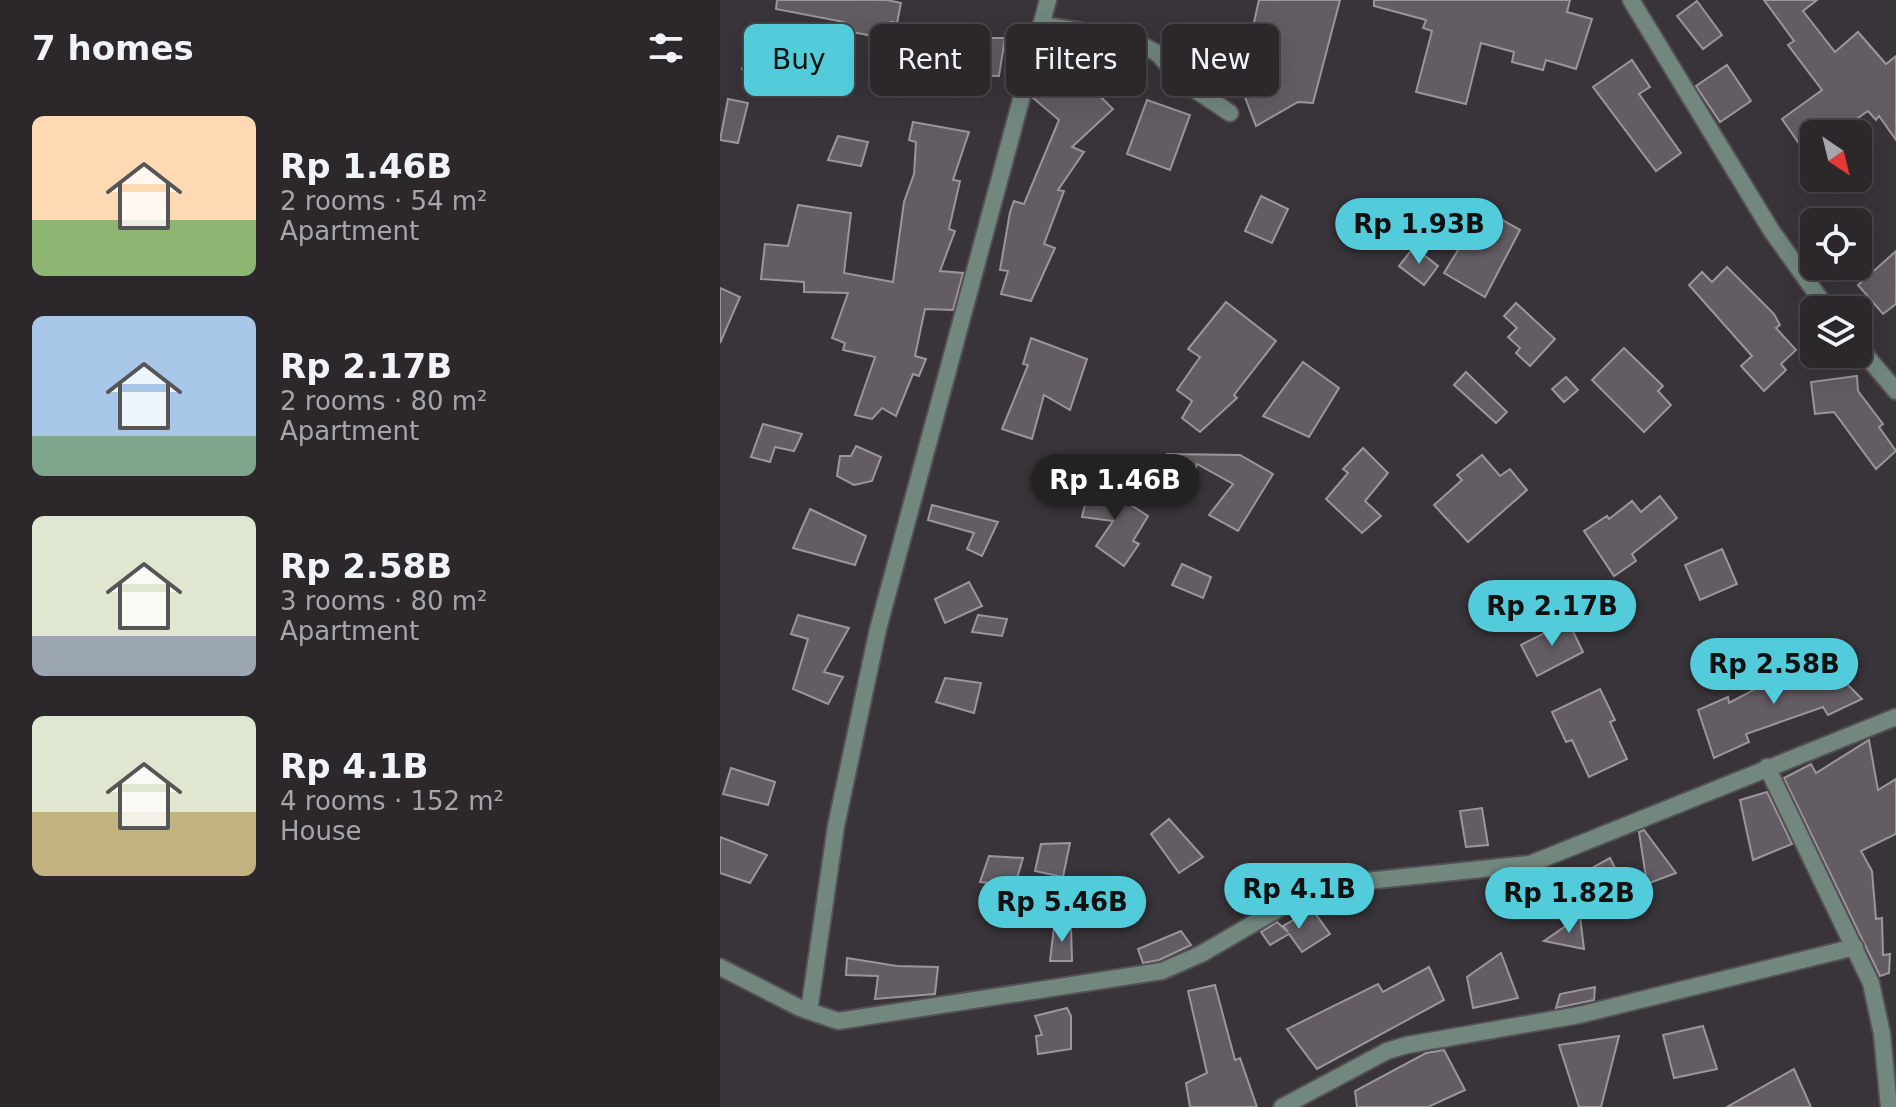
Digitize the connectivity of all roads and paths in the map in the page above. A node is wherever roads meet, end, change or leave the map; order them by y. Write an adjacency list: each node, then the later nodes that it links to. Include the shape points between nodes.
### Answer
1 (1048, 0): 3 (street)
2 (1631, 0): 7 (street, via 1771,230)
3 (1041, 24)
4 (1146, 47): 6 (street, via 1185,83)
5 (1022, 96): 14 (street, via 878,629 836,826)
6 (1230, 113)
7 (1818, 296)
8 (1872, 363): 9 (street)
9 (1896, 391)
10 (1896, 717): 11 (street)
11 (1767, 767): 12 (street); 14 (street, via 1530,864 1318,886 1162,971 857,1020 838,1021)
12 (1855, 947): 15 (street); 16 (street, via 1579,1015 1407,1045)
13 (720, 967): 14 (street)
14 (809, 1011)
15 (1889, 1034): 17 (street)
16 (1282, 1107)
17 (1889, 1107)

